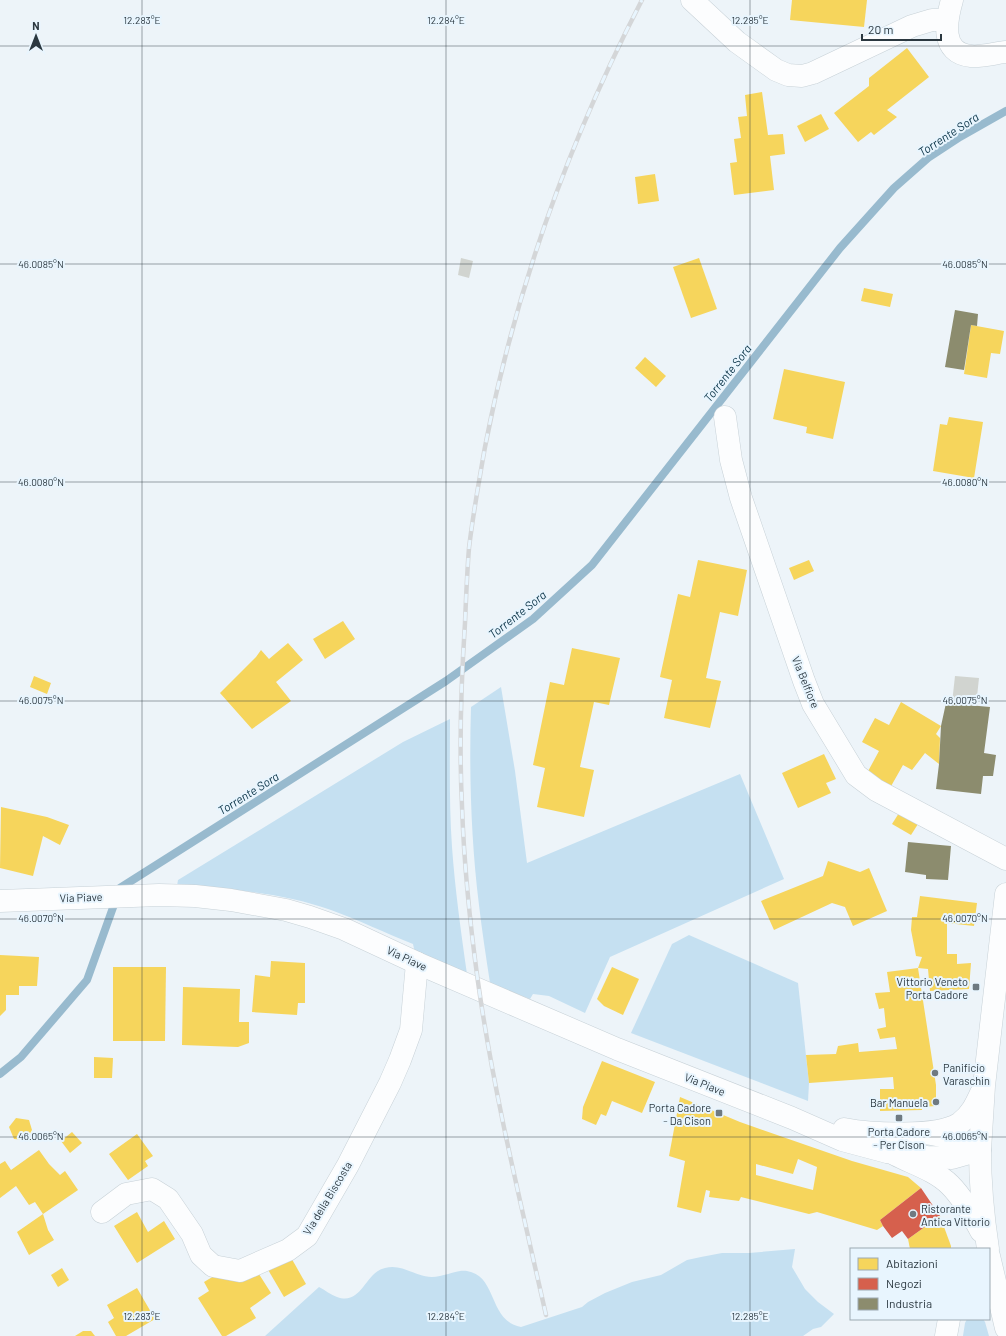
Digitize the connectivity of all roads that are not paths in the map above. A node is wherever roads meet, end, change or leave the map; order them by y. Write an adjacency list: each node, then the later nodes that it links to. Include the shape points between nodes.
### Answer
1 (692, 0): 2 (street, via 737,42 788,76 813,73)
2 (949, 10): 3 (street, via 946,32 955,49 970,56)
3 (1006, 52)
4 (725, 417): 5 (street, Via Belfiore, via 731,460 741,498 804,681 813,704 856,775 876,790)
5 (1006, 859)
6 (1006, 894): 9 (street)
7 (0, 901): 8 (street, Via Piave, via 159,895 230,900 304,915 344,929)
8 (417, 963): 10 (street, Via Piave, via 617,1049); 14 (street, Via della Biscosta, via 411,1030 400,1060 348,1165 307,1236 288,1250 240,1271 213,1266 201,1255 192,1234 168,1198 152,1189 126,1194)
9 (984, 1086): 11 (street, via 972,1112 960,1123 945,1129); 12 (street)
10 (792, 1118): 11 (street, Via Piave, via 858,1132); 13 (street, Via Piave, via 842,1140)
11 (921, 1133): 12 (street, Via Piave, via 938,1134)
12 (980, 1150): 13 (street, Via Piave, via 952,1158 927,1158); 15 (street, via 983,1222)
13 (888, 1152): 15 (street, via 930,1171 949,1184 968,1206)
14 (102, 1212)
15 (988, 1248)
16 (990, 1257): 18 (street)
17 (949, 1320): 19 (street)
18 (1006, 1328)
19 (946, 1336)

